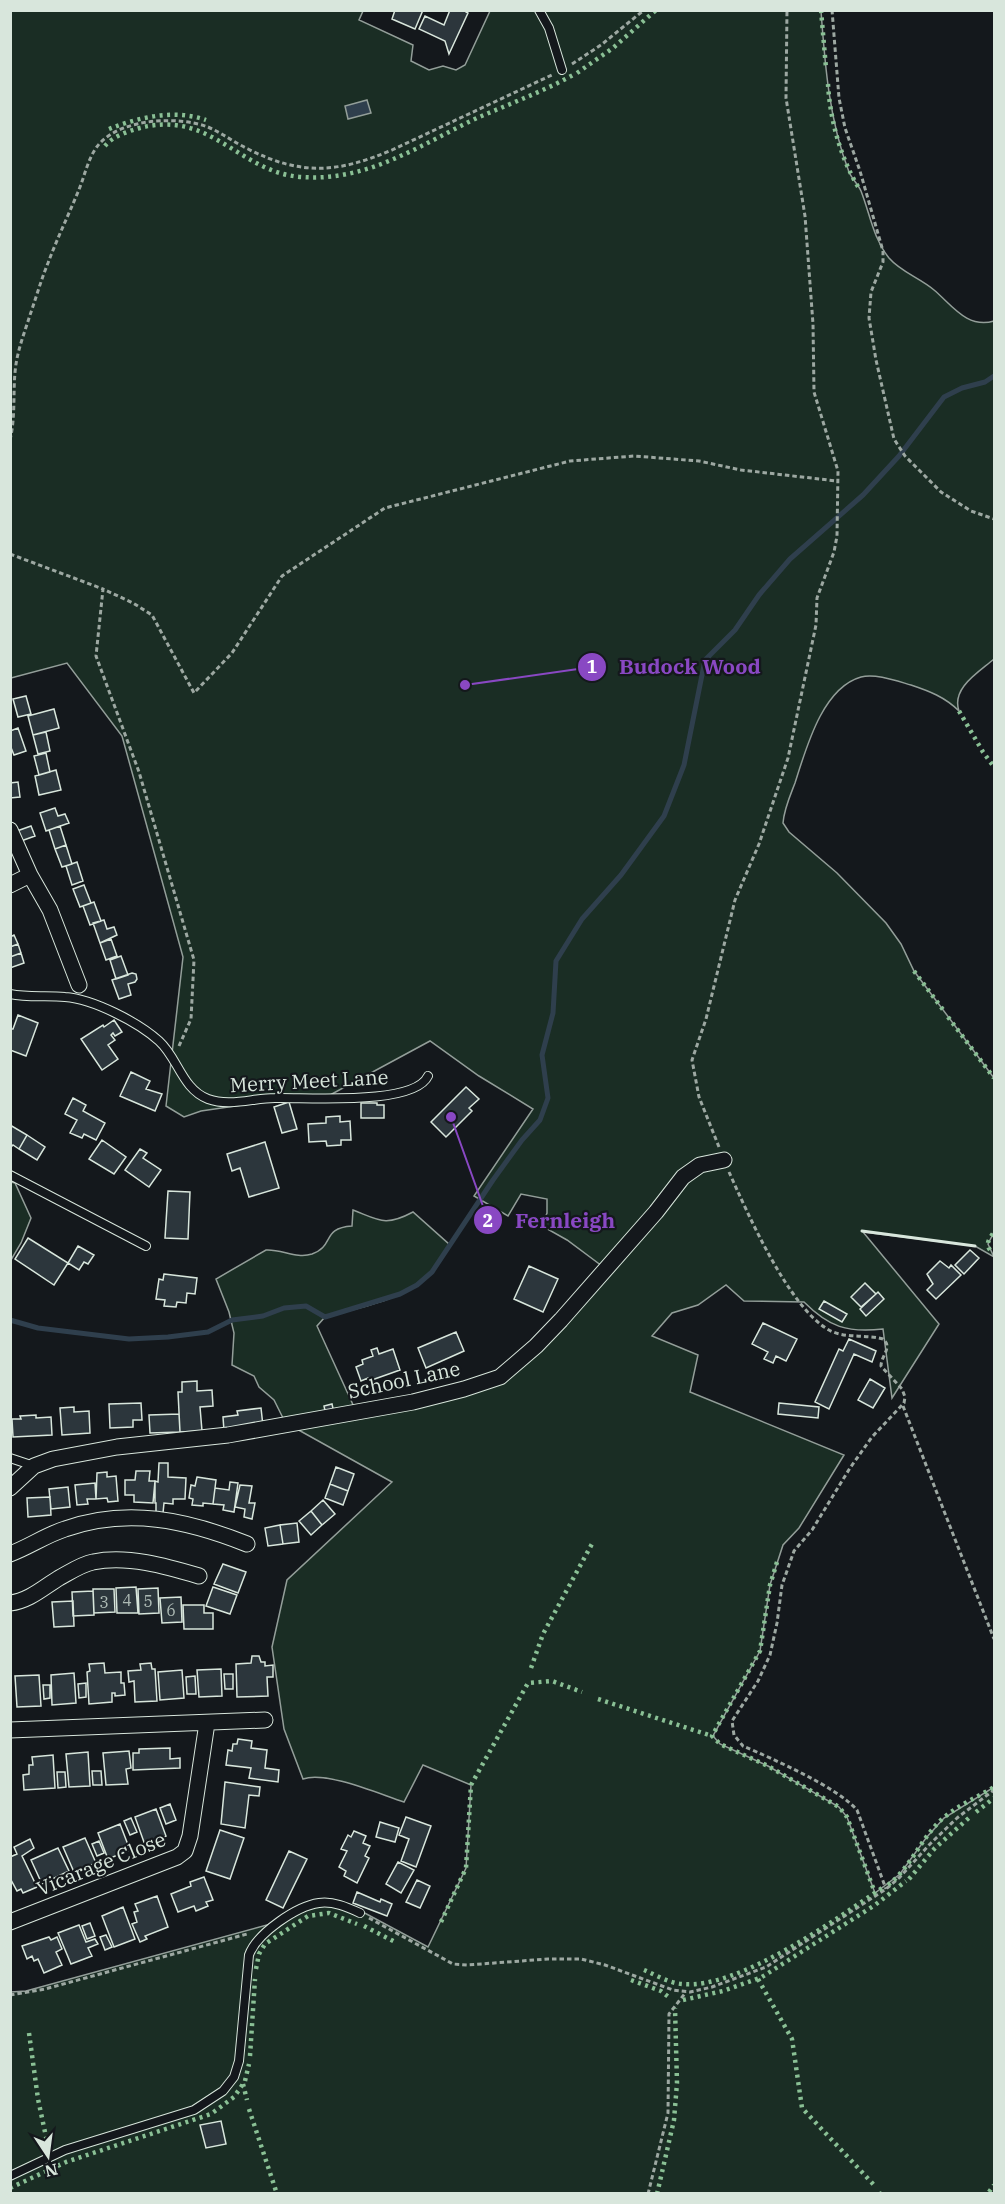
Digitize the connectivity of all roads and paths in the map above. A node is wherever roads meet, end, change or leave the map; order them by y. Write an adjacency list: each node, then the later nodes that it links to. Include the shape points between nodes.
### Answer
1 (539, 10): 5 (lane)
2 (644, 10): 5 (path)
3 (787, 10): 7 (path, via 786,98 805,216 814,392 835,456)
4 (832, 10): 8 (path, via 845,128 882,251 883,262 871,292 869,318 892,430 898,448 941,492 971,511)
5 (562, 70): 6 (path, via 392,150 348,166 285,165 189,122 142,124 110,135 94,151 48,263 18,353)
6 (10, 440)
7 (837, 481): 10 (path, via 634,456 570,461 385,508 282,576 232,653 194,693 152,615); 18 (path, via 837,536 817,598 816,625 788,758 735,900 692,1060 699,1097)
8 (994, 519)
9 (10, 554): 10 (path)
10 (103, 589): 16 (path, via 96,656 139,772 194,960 191,1019)
11 (10, 830): 12 (street)
12 (30, 875): 13 (street); 14 (street, via 50,910)
13 (10, 885)
14 (79, 985)
15 (10, 994): 16 (lane, Merry Meet Lane, via 74,998 99,1006 142,1028 160,1042)
16 (173, 1060): 17 (lane, Merry Meet Lane, via 192,1089 209,1099 230,1103 273,1098 388,1096 418,1088)
17 (428, 1076)
18 (724, 1160): 21 (path, via 749,1217 800,1305 832,1331 887,1342 881,1366 904,1392); 23 (street, School Lane, via 700,1165 683,1177 561,1320 500,1377 413,1402 228,1435 80,1453)
19 (10, 1175): 20 (lane)
20 (146, 1246)
21 (903, 1407): 29 (path); 34 (path, via 872,1437 794,1551 782,1585 770,1655 732,1721 734,1735 743,1746 812,1779 857,1810)
22 (10, 1458): 23 (lane)
23 (34, 1466): 24 (street, School Lane)
24 (10, 1488)
25 (247, 1544): 26 (street, via 202,1527 128,1516 89,1521)
26 (10, 1554)
27 (191, 1568): 28 (street, via 95,1558 26,1599)
28 (10, 1603)
29 (994, 1639)
30 (265, 1720): 31 (street)
31 (207, 1723): 32 (street); 36 (street, Vicarage Close, via 185,1851)
32 (10, 1730)
33 (994, 1790): 34 (path, via 957,1818)
34 (886, 1889): 38 (path, via 766,1967)
35 (360, 1913): 37 (lane, via 319,1903); 38 (path, via 453,1964 581,1959)
36 (10, 1922)
37 (272, 1928): 39 (path); 40 (lane, via 255,1942 249,1955 239,2061 234,2077 223,2091 194,2110 65,2150)
38 (686, 1992): 41 (path, via 669,2014 668,2113)
39 (10, 1995)
40 (10, 2176)
41 (648, 2193)

